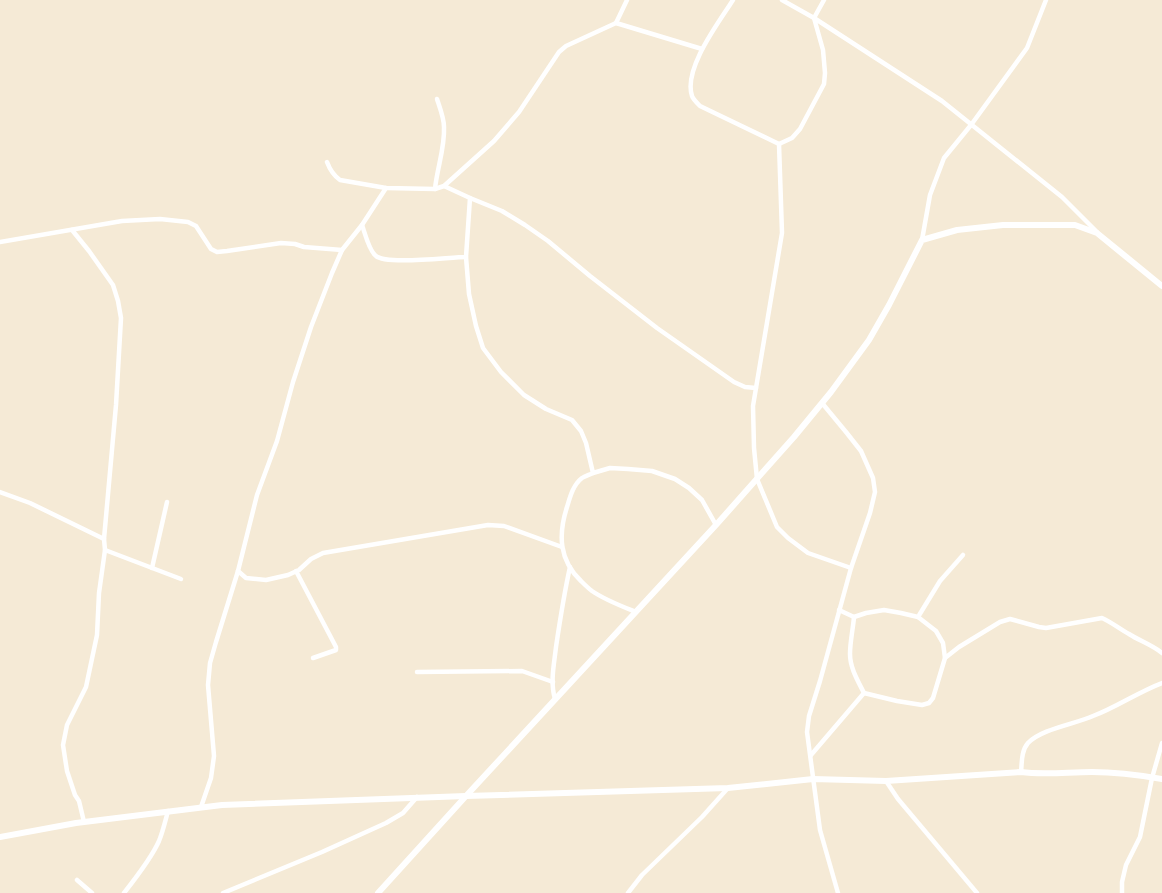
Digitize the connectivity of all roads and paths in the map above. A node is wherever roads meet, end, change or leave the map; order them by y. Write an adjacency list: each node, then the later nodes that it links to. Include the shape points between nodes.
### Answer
1 (627, 0): 7 (street)
2 (733, 0): 8 (street)
3 (782, 0): 6 (street)
4 (824, 0): 6 (street)
5 (1046, 0): 10 (street, via 1027,48)
6 (814, 18): 10 (street, via 942,101); 11 (street, via 823,50 824,84 800,129 792,138)
7 (616, 23): 8 (street); 13 (street, via 562,49 519,112 494,141)
8 (702, 49): 11 (street, via 692,74 692,97 700,106)
9 (437, 100): 15 (street, via 444,126 442,155)
10 (971, 125): 19 (street, via 1062,197); 20 (street, via 944,158 930,195)
11 (779, 144): 25 (street, via 782,233)
12 (327, 162): 14 (street, via 334,176 340,180)
13 (444, 186): 15 (street); 16 (street)
14 (386, 188): 15 (street); 17 (street)
15 (435, 189)
16 (470, 198): 23 (street); 25 (street, via 502,211 525,225 657,328 734,382)
17 (362, 225): 22 (street); 23 (street, via 377,257 407,260)
18 (72, 230): 21 (street); 22 (street, via 122,221 160,219 188,222 196,226 211,249 217,252 281,243); 32 (street, via 113,285 121,318)
19 (1097, 233): 20 (main road, via 1075,225 1003,225 957,230); 24 (main road)
20 (922, 240): 26 (main road, via 869,340)
21 (0, 242)
22 (342, 250): 39 (street, via 322,298 293,382 277,441 257,495)
23 (466, 256): 27 (street, via 469,294 483,348 501,372 524,395 546,409 572,420 586,443)
24 (1162, 286)
25 (756, 388): 28 (street, via 753,406)
26 (822, 403): 28 (main road); 38 (street, via 861,451 873,478 875,492 870,513)
27 (593, 473): 31 (street, via 610,468 628,469 652,471 675,479 702,500); 33 (street, via 582,478 572,490 563,518)
28 (757, 480): 31 (main road); 38 (street, via 777,527 788,538 808,553)
29 (0, 492): 32 (street, via 30,503)
30 (167, 502): 37 (street)
31 (716, 525): 43 (main road)
32 (104, 539): 34 (street)
33 (562, 546): 36 (street); 40 (street, via 504,526 488,525 323,554 310,559)
34 (105, 550): 37 (street); 66 (street, via 97,635 86,687 67,725 63,745 67,771)
35 (963, 554): 45 (street, via 940,581)
36 (570, 567): 43 (street, via 591,590 615,604); 50 (street, via 562,599)
37 (152, 568): 41 (street)
38 (851, 568): 42 (street)
39 (238, 571): 40 (street, via 246,578 266,580); 64 (street, via 210,663 208,685 214,756 211,778)
40 (296, 571): 47 (street, via 336,647 336,650)
41 (182, 579)
42 (839, 610): 44 (street); 55 (street, via 809,716 807,732)
43 (636, 612): 53 (main road)
44 (854, 616): 45 (street, via 884,610); 52 (street, via 850,655 852,668)
45 (918, 617): 48 (street, via 936,631 943,643)
46 (1162, 653): 48 (street, via 1102,618 1046,628 1010,619 1000,622 959,646)
47 (313, 658)
48 (945, 658): 52 (street, via 933,698 929,703 922,705)
49 (417, 672): 50 (street, via 522,671)
50 (553, 682): 53 (street)
51 (1162, 683): 56 (street, via 1093,716 1034,738 1027,744 1023,753)
52 (864, 693): 55 (street)
53 (555, 699): 62 (main road)
54 (1162, 743): 57 (street)
55 (811, 755): 58 (street)
56 (1021, 772): 57 (main road, via 1092,772); 60 (main road)
57 (1152, 778): 59 (main road); 76 (street, via 1140,837 1126,865)
58 (814, 779): 60 (main road); 61 (main road); 74 (street, via 820,830)
59 (1162, 780)
60 (886, 781): 75 (street, via 898,799)
61 (728, 788): 62 (main road); 73 (street, via 642,875)
62 (466, 796): 63 (main road); 72 (main road)
63 (418, 797): 64 (main road); 71 (street, via 403,813 386,823)
64 (201, 807): 65 (main road)
65 (168, 811): 66 (main road); 70 (street, via 158,843)
66 (84, 822): 67 (main road)
67 (0, 837)
68 (77, 880): 69 (street)
69 (92, 893)
70 (124, 893)
71 (223, 893)
72 (378, 893)
73 (628, 893)
74 (838, 893)
75 (977, 893)
76 (1122, 893)

